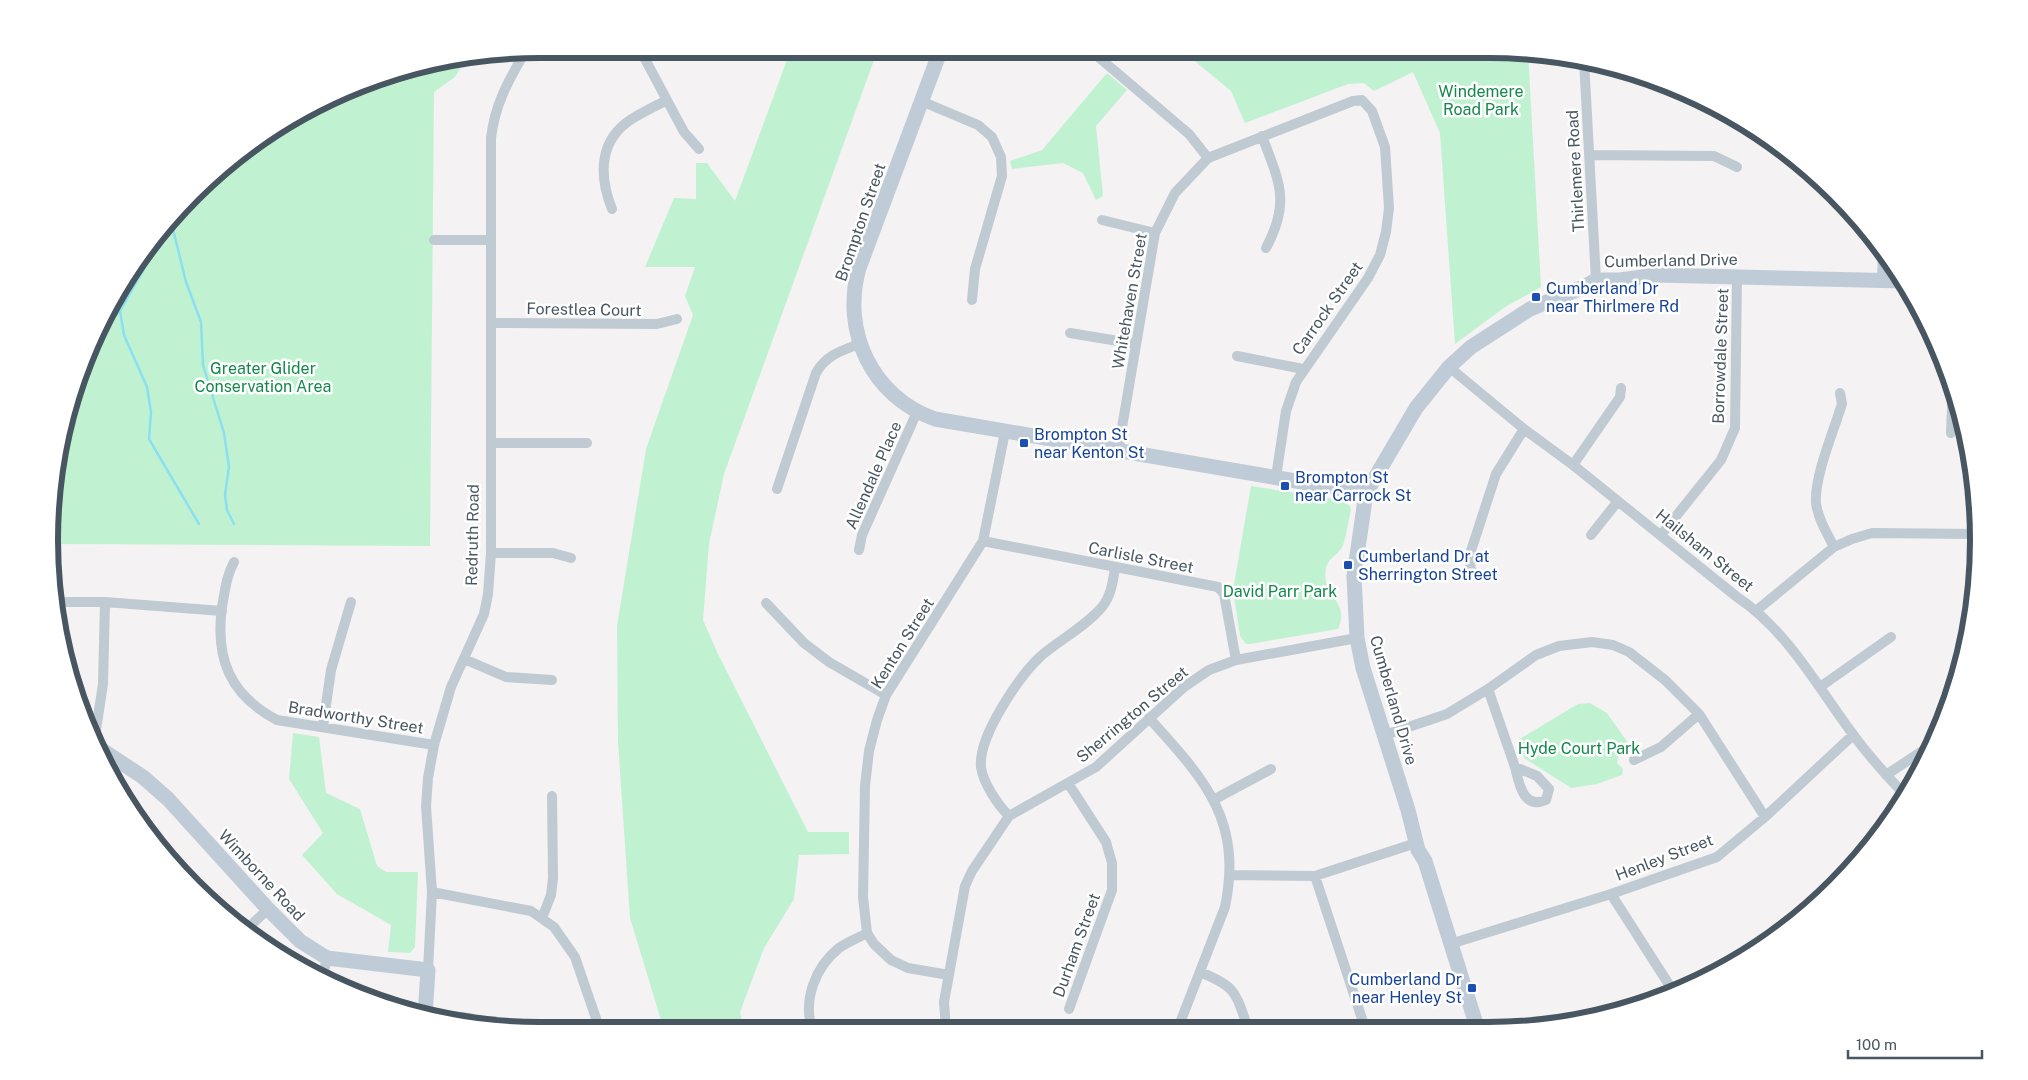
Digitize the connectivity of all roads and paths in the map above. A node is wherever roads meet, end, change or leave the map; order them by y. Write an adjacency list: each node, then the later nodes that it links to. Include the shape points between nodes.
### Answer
1 (938, 58): 8 (street, Brompton Street)
2 (1100, 58): 12 (street, via 1189,134)
3 (521, 59): 18 (street, Redruth Road, via 494,115)
4 (645, 59): 6 (street)
5 (1584, 68): 11 (street, Thirlemere Road)
6 (667, 100): 10 (street, via 684,132); 14 (street, via 626,123 612,137 605,155 603,175)
7 (1362, 100): 9 (street, Whitehaven Street); 33 (street, Carrock Street, via 1372,111 1385,147 1389,208 1386,232 1380,255 1368,278)
8 (921, 101): 25 (street, via 978,124 992,137 1002,157 1002,176 975,269); 29 (street, Brompton Street, via 856,277 853,309)
9 (1262, 136): 12 (street, Whitehaven Street); 19 (street, via 1279,181 1280,204 1278,225)
10 (699, 149)
11 (1589, 155): 13 (street, via 1714,156); 22 (street, Thirlemere Road)
12 (1208, 158): 16 (street, Whitehaven Street, via 1175,193)
13 (1737, 167)
14 (612, 209)
15 (1102, 220): 16 (street)
16 (1155, 233): 30 (street, Whitehaven Street)
17 (434, 240): 18 (street)
18 (491, 240): 27 (street, Redruth Road)
19 (1266, 248)
20 (1882, 262): 23 (street)
21 (1737, 276): 22 (street, Cumberland Drive, via 1658,275); 23 (street, Cumberland Drive); 51 (street, Borrowdale Street, via 1735,428 1721,460)
22 (1596, 280): 32 (street, Cumberland Drive, via 1530,309 1472,347)
23 (1882, 280): 24 (street, Cumberland Drive)
24 (1894, 281)
25 (972, 300)
26 (677, 319): 27 (street, Forestlea Court, via 657,324)
27 (491, 323): 41 (street, Redruth Road)
28 (1070, 333): 30 (street)
29 (859, 344): 37 (street, Brompton Street, via 882,385); 46 (street, via 831,355 816,373)
30 (1136, 344): 43 (street, Whitehaven Street)
31 (1237, 356): 33 (street)
32 (1449, 367): 38 (street, Hailsham Street); 47 (street, Cumberland Drive, via 1416,408)
33 (1303, 369): 45 (street, Carrock Street, via 1286,411)
34 (1621, 388): 44 (street, via 1620,397)
35 (1840, 393): 53 (street, via 1842,404 1817,486 1816,503)
36 (1952, 408): 40 (street)
37 (917, 412): 39 (street, Brompton Street, via 935,419); 54 (street, Allendale Place)
38 (1524, 429): 44 (street, Hailsham Street); 59 (street, via 1496,474 1469,557)
39 (1005, 432): 43 (street, Brompton Street); 52 (street, Kenton Street)
40 (1951, 433)
41 (491, 443): 42 (street); 55 (street, Redruth Road)
42 (587, 443)
43 (1118, 452): 45 (street, Brompton Street)
44 (1573, 465): 48 (street, Hailsham Street)
45 (1276, 477): 47 (street, Brompton Street)
46 (777, 489)
47 (1366, 493): 67 (street, Cumberland Drive, via 1354,576)
48 (1618, 501): 50 (street); 51 (street, Hailsham Street)
49 (1970, 534): 53 (street, via 1872,533)
50 (1591, 535)
51 (1661, 535): 64 (street, Hailsham Street)
52 (983, 541): 58 (street, Carlisle Street); 73 (street, Kenton Street)
53 (1834, 547): 64 (street)
54 (858, 550)
55 (490, 553): 56 (street, via 553,552); 68 (street, Redruth Road, via 484,614)
56 (571, 558)
57 (234, 562): 65 (street, Bradworthy Street, via 227,575)
58 (1115, 568): 69 (street, Carlisle Street, via 1218,587 1224,594); 91 (street, via 1110,594 1102,607 1040,656 1007,698 982,751 984,780)
59 (1472, 576)
60 (62, 602): 61 (street)
61 (105, 602): 65 (street); 77 (street, via 103,684)
62 (351, 602): 76 (street, via 331,670)
63 (766, 603): 73 (street, via 804,643 829,662)
64 (1757, 610): 71 (street, Hailsham Street)
65 (222, 611): 76 (street, Bradworthy Street, via 222,656 245,698 278,720)
66 (1892, 637): 71 (street)
67 (1357, 638): 69 (street, Sherrington Street); 79 (street, Cumberland Drive, via 1363,668)
68 (464, 659): 70 (street, via 506,677); 80 (street, Redruth Road, via 451,687)
69 (1236, 660): 75 (street, Sherrington Street, via 1209,670)
70 (552, 680)
71 (1820, 687): 78 (street, Hailsham Street)
72 (1488, 689): 74 (street, via 1536,655 1559,646 1592,642 1613,645 1629,652 1665,680); 79 (street, via 1447,714); 84 (street)
73 (886, 694): 101 (street, Kenton Street, via 869,751 865,786 863,897)
74 (1699, 714): 83 (street, via 1662,747); 92 (street)
75 (1149, 718): 87 (street, Sherrington Street, via 1096,767); 90 (street, via 1197,771)
76 (323, 726): 80 (street, Bradworthy Street)
77 (96, 729)
78 (1853, 734): 86 (street, Hailsham Street); 92 (street, Henley Street)
79 (1385, 735): 93 (street, Cumberland Drive)
80 (434, 745): 96 (street, Redruth Road, via 426,806)
81 (1921, 752): 86 (street)
82 (107, 753): 98 (street, Wimborne Road, via 143,777 168,799)
83 (1634, 760)
84 (1516, 767)
85 (1271, 769): 90 (street)
86 (1886, 775): 88 (street, Hailsham Street)
87 (1068, 783): 91 (street, Sherrington Street); 110 (street, Durham Street, via 1106,842 1112,863 1112,890)
88 (1900, 790)
89 (552, 796): 99 (street, via 553,878 551,895)
90 (1215, 799): 94 (street, via 1225,830)
91 (1009, 816): 107 (street, Sherrington Street, via 965,886)
92 (1765, 817): 97 (street, Henley Street, via 1717,857)
93 (1416, 843): 95 (street); 102 (street, Cumberland Drive, via 1425,861)
94 (1230, 874): 95 (street); 106 (street, via 1225,907)
95 (1316, 876): 116 (street)
96 (432, 892): 99 (street, via 531,911); 104 (street, Redruth Road)
97 (1611, 894): 102 (street, Henley Street); 108 (street)
98 (268, 909): 100 (street); 103 (street, Wimborne Road, via 300,941)
99 (542, 918): 111 (street, via 554,927 575,957)
100 (250, 926)
101 (867, 933): 107 (street, via 890,960 908,968); 112 (street, via 840,947 824,962 814,981 809,1002)
102 (1450, 944): 117 (street, Cumberland Drive)
103 (327, 958): 104 (street, Wimborne Road); 105 (street)
104 (428, 970): 109 (street, Redruth Road)
105 (324, 971)
106 (1200, 972): 114 (street); 115 (street, via 1226,983 1237,996)
107 (949, 975): 113 (street, Sherrington Street, via 944,1002)
108 (1670, 987)
109 (425, 1008)
110 (1069, 1009)
111 (597, 1022)
112 (811, 1022)
113 (945, 1022)
114 (1180, 1022)
115 (1246, 1022)
116 (1363, 1022)
117 (1475, 1022)

